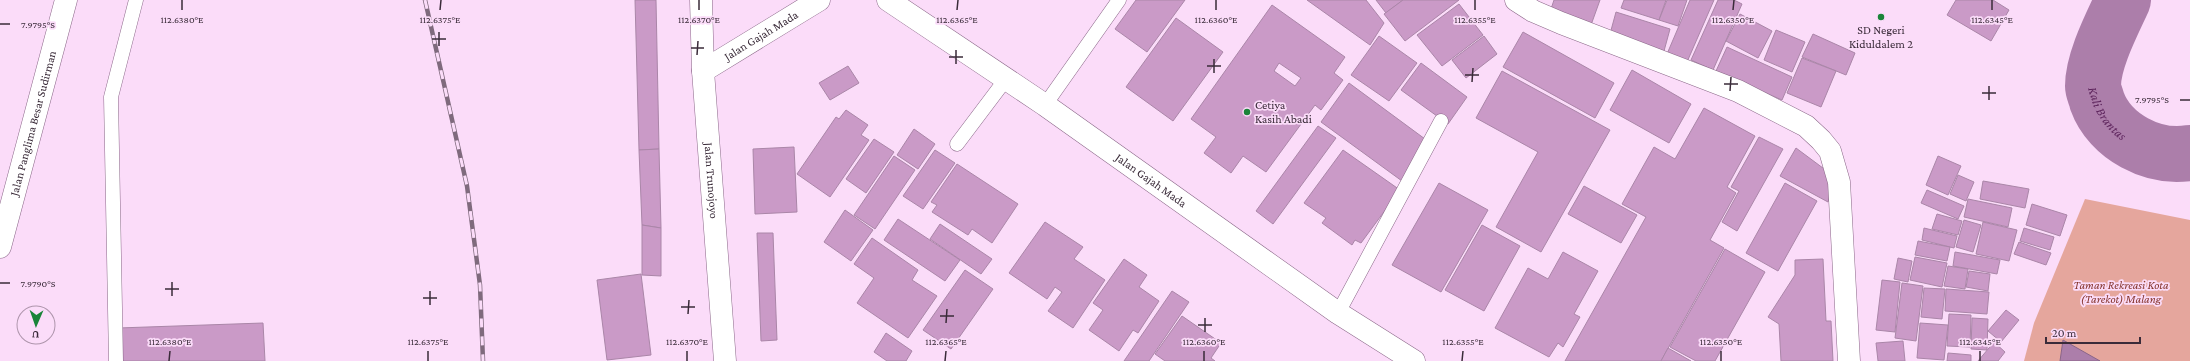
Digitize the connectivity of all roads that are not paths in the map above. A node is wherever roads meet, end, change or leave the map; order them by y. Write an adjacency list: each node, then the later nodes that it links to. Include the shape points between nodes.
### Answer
1 (66, 0): 13 (main road, Jalan Panglima Besar Sudirman)
2 (136, 0): 15 (lane, via 111,97)
3 (701, 0): 8 (main road, Jalan Trunojoyo)
4 (819, 0): 8 (main road, Jalan Gajah Mada)
5 (888, 0): 9 (main road, Jalan Gajah Mada)
6 (1119, 0): 10 (lane)
7 (1527, 4): 18 (main road, via 1738,91 1806,126 1821,140 1830,151 1839,182)
8 (703, 71): 16 (main road, Jalan Trunojoyo)
9 (1006, 79): 10 (main road, Jalan Gajah Mada); 12 (lane)
10 (1045, 105): 14 (main road, Jalan Gajah Mada)
11 (1441, 121): 14 (lane)
12 (957, 144)
13 (0, 247)
14 (1338, 313): 17 (main road, Jalan Gajah Mada)
15 (116, 361)
16 (725, 361)
17 (1414, 361)
18 (1849, 361)

